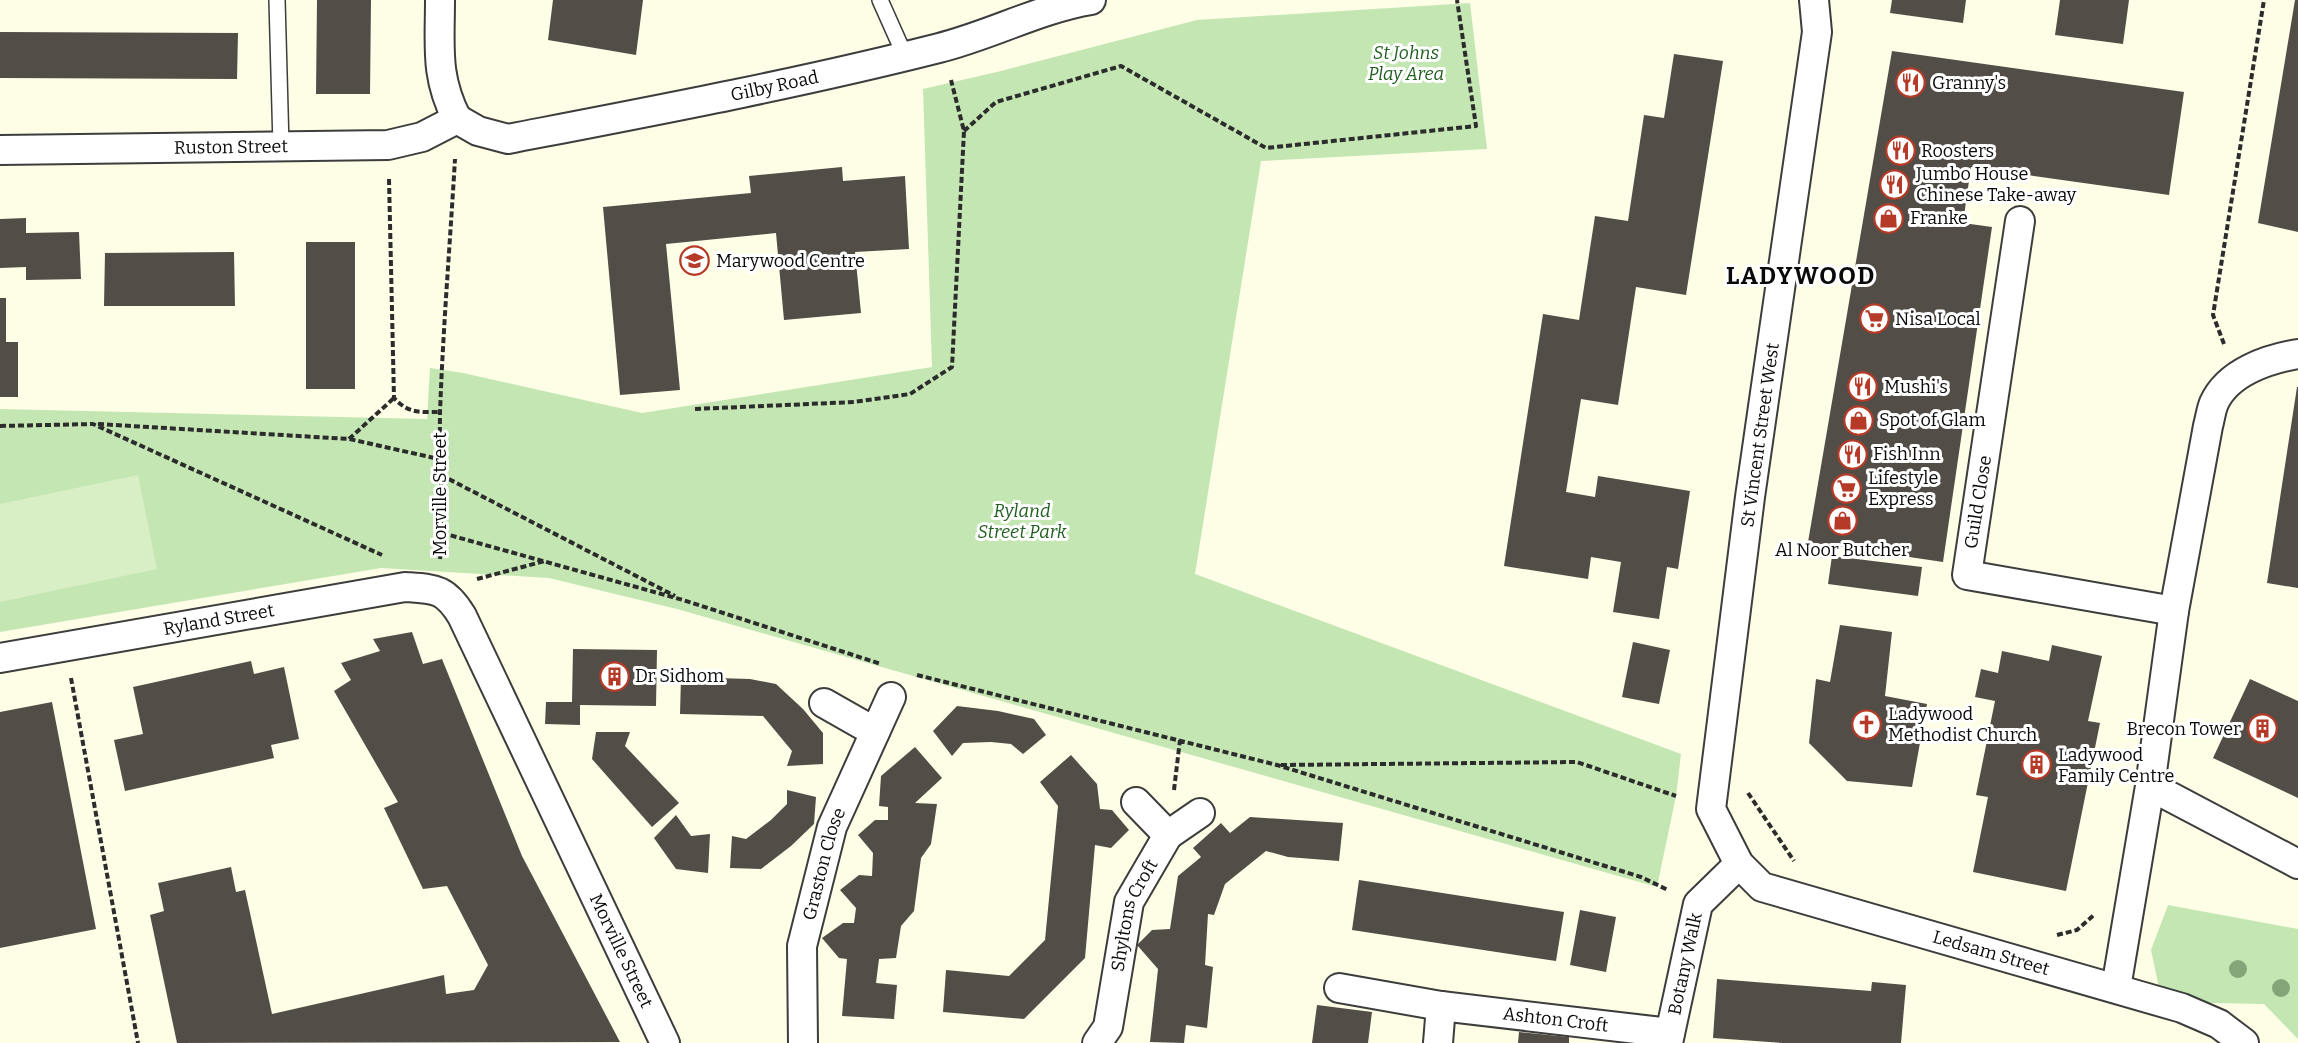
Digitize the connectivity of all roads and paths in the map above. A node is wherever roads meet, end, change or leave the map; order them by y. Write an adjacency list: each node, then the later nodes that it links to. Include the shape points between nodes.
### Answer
1 (277, 0): 13 (lane)
2 (440, 0): 10 (street, via 440,73 446,98)
3 (880, 0): 9 (lane)
4 (1457, 0): 11 (path, via 1476,126 1266,148 1121,66 996,102)
5 (1814, 0): 46 (street, St Vincent Street West, via 1817,32 1750,497 1711,808)
6 (2264, 0): 17 (path, via 2213,315)
7 (1073, 1): 8 (street, Gilby Road)
8 (942, 47): 9 (street, Gilby Road); 11 (path)
9 (905, 56): 10 (street, Gilby Road, via 734,96 508,139 478,131)
10 (457, 119): 12 (street, Ruston Street, via 422,137); 20 (path, Morville Street)
11 (964, 131): 19 (path, via 952,367 910,394 854,402)
12 (388, 145): 13 (street, Ruston Street); 18 (path)
13 (281, 146): 14 (street, Ruston Street)
14 (0, 150)
15 (2020, 221): 31 (street, Guild Close, via 1967,575)
16 (2298, 354): 17 (street, via 2275,358)
17 (2241, 374): 31 (street, via 2214,402)
18 (394, 398): 20 (path, via 410,410); 23 (path)
19 (695, 409)
20 (440, 412): 24 (path, Morville Street)
21 (93, 424): 22 (path); 23 (path); 27 (path)
22 (0, 426)
23 (349, 439): 24 (path)
24 (439, 459): 25 (path, Morville Street)
25 (441, 475): 26 (path, Morville Street); 30 (path)
26 (442, 533): 28 (path); 29 (path, Morville Street)
27 (391, 561)
28 (547, 561): 29 (path); 30 (path)
29 (437, 589): 32 (street, Ryland Street, via 405,587); 57 (street, Morville Street, via 452,600 462,616)
30 (683, 600): 34 (path)
31 (2174, 610): 40 (street)
32 (65, 646): 33 (street, Ryland Street); 56 (path)
33 (0, 658)
34 (884, 666)
35 (907, 673): 39 (path)
36 (891, 698): 38 (street, Graston Close)
37 (824, 703): 38 (street)
38 (875, 732): 58 (street, Graston Close, via 832,827 802,946)
39 (1277, 765): 41 (path, via 1576,762); 49 (path, via 1641,877)
40 (2150, 786): 47 (street); 53 (street)
41 (1676, 796)
42 (1136, 802): 44 (street)
43 (1200, 813): 44 (street)
44 (1168, 835): 59 (street, Shyltons Croft, via 1129,902 1108,1028)
45 (1794, 862): 48 (path)
46 (1739, 864): 48 (street, Ledsam Street); 49 (street, Botany Walk)
47 (2298, 864)
48 (1762, 887): 53 (street, Ledsam Street)
49 (1698, 904): 55 (street, Botany Walk)
50 (2097, 913): 51 (path, via 2077,930)
51 (2048, 937)
52 (1339, 988): 54 (street, Ashton Croft)
53 (2116, 988): 61 (street, Ledsam Street, via 2182,1008 2219,1024)
54 (1441, 1006): 55 (street, Ashton Croft); 60 (street)
55 (1669, 1038)
56 (138, 1043)
57 (665, 1043)
58 (803, 1043)
59 (1097, 1043)
60 (1438, 1043)
61 (2244, 1043)

